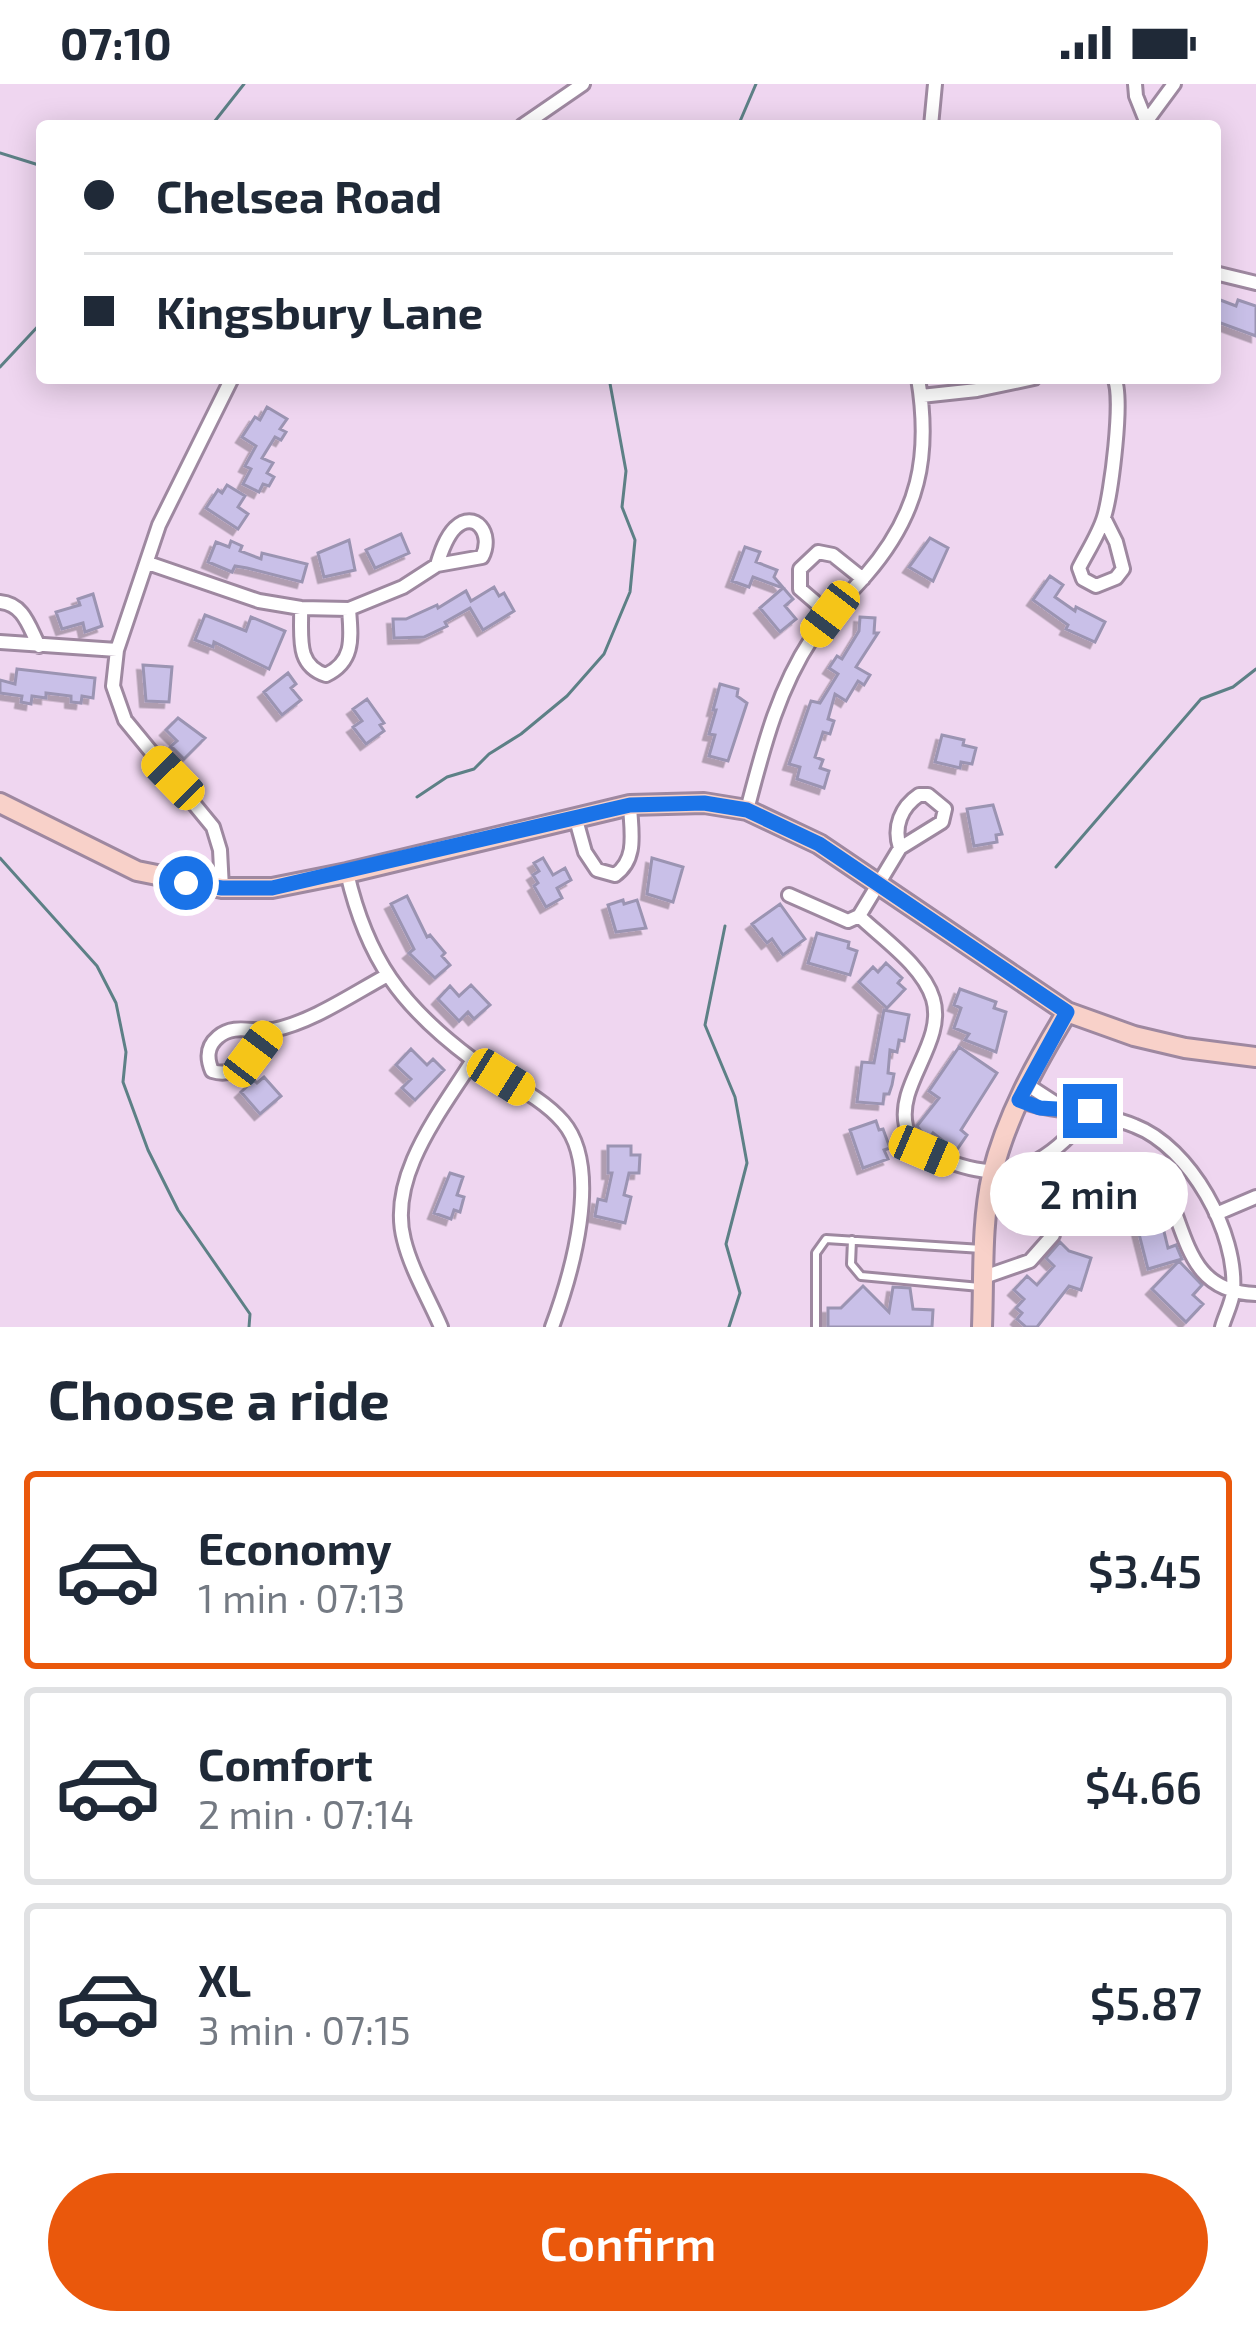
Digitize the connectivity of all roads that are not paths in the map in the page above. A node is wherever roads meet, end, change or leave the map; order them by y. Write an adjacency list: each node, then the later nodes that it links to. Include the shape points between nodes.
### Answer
1 (583, 84): 5 (street)
2 (935, 84): 6 (street)
3 (1135, 84): 7 (street)
4 (1174, 84): 8 (street)
5 (531, 120)
6 (932, 120)
7 (1144, 120)
8 (1148, 120)
9 (1221, 274): 10 (street)
10 (1256, 283)
11 (229, 384): 17 (street, via 178,479)
12 (919, 384): 15 (street)
13 (996, 384): 15 (street)
14 (1117, 384): 16 (street)
15 (921, 396): 19 (street, via 920,480 903,524)
16 (1104, 518): 16 (street, via 1079,568 1096,586 1123,569)
17 (148, 563): 21 (street); 26 (street)
18 (436, 565): 18 (street, via 482,556 486,532 462,522); 22 (street)
19 (863, 579): 23 (street); 23 (street, via 826,552 800,569 800,589)
20 (0, 602): 25 (street, via 22,612)
21 (301, 608): 22 (street); 22 (street, via 302,656 326,675 352,646)
22 (349, 609)
23 (830, 614): 29 (street, via 787,680)
24 (0, 642): 25 (street)
25 (39, 646): 26 (street)
26 (117, 650): 34 (street, via 112,686 125,720 213,827)
27 (0, 803): 34 (street, via 137,871)
28 (630, 805): 29 (street); 30 (street); 30 (street, via 630,857 615,875 597,870)
29 (747, 810): 33 (street)
30 (575, 816): 32 (street)
31 (900, 848): 31 (street, via 942,822 938,802 919,795 909,801); 33 (street)
32 (347, 873): 34 (street); 37 (street, via 357,918)
33 (877, 883): 36 (street); 38 (street)
34 (222, 888)
35 (789, 895): 36 (street, via 848,922)
36 (859, 916): 44 (street, via 933,999 932,1030 904,1116 912,1141)
37 (386, 976): 39 (street); 41 (street)
38 (1067, 1012): 40 (street, via 1151,1040); 42 (street)
39 (271, 1030): 39 (street, via 220,1034 210,1046 212,1071 242,1067)
40 (1256, 1057)
41 (473, 1060): 54 (street, via 402,1196 404,1240); 55 (street, via 529,1094 574,1140 582,1206)
42 (1023, 1092): 44 (street); 47 (street, via 1040,1108 1090,1111 1165,1141)
43 (1072, 1133): 44 (street, via 1055,1151)
44 (992, 1174): 50 (street)
45 (1256, 1197): 47 (street)
46 (1171, 1202): 52 (street, via 1195,1264)
47 (1216, 1214): 52 (street)
48 (1053, 1235): 51 (street, via 1030,1261)
49 (852, 1240): 50 (lane); 51 (lane, via 851,1264 861,1276); 56 (lane, via 826,1239 816,1253)
50 (985, 1249): 51 (street)
51 (984, 1282): 57 (street)
52 (1233, 1292): 53 (street); 58 (street)
53 (1256, 1294)
54 (441, 1327)
55 (552, 1327)
56 (816, 1327)
57 (982, 1327)
58 (1222, 1327)

